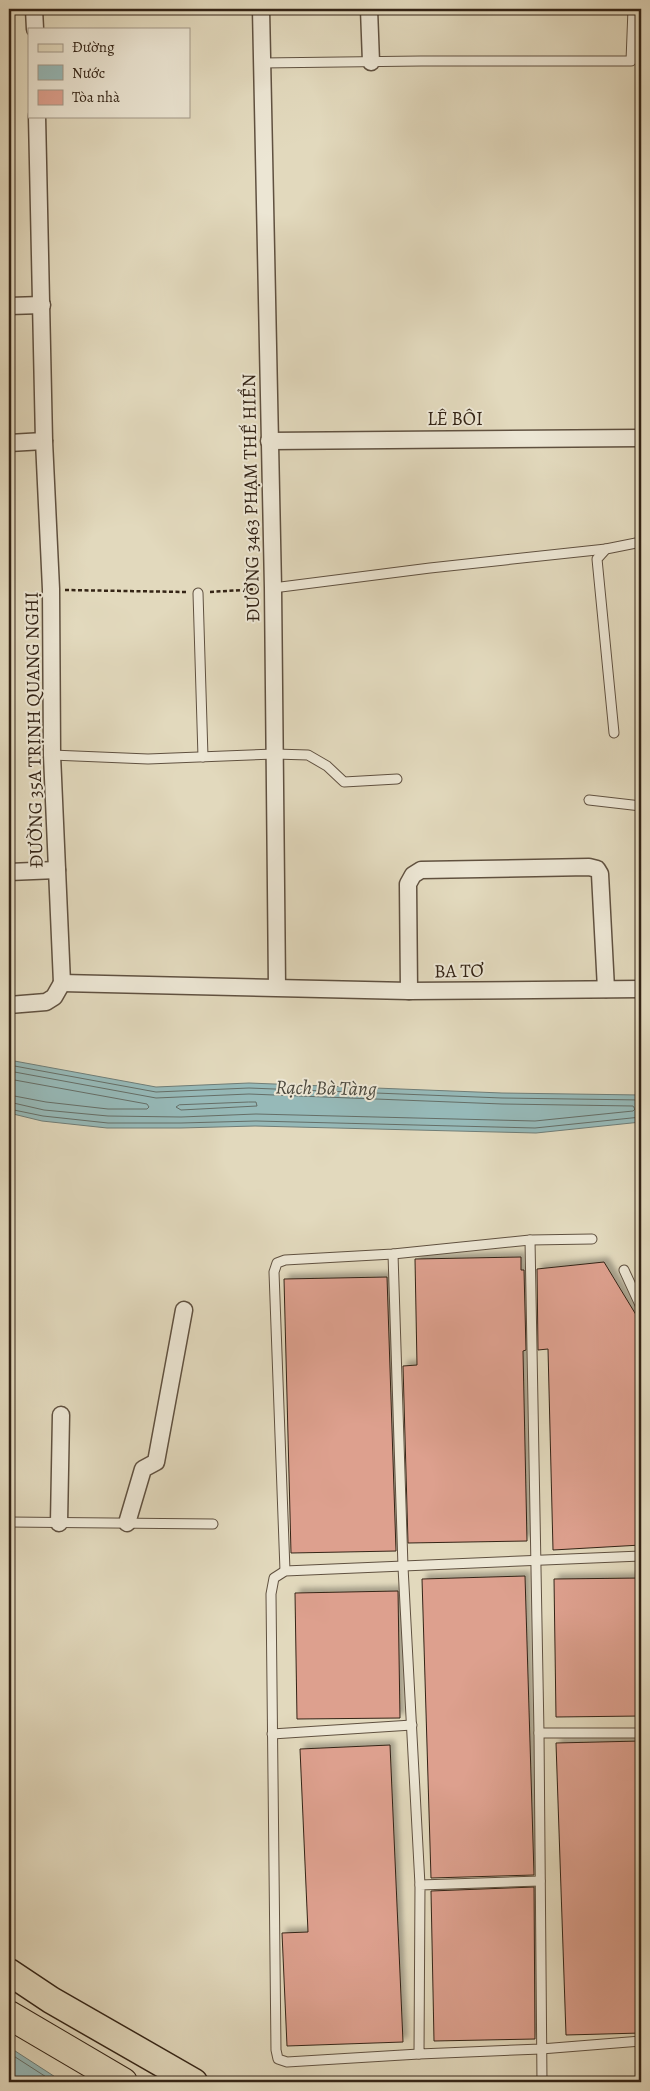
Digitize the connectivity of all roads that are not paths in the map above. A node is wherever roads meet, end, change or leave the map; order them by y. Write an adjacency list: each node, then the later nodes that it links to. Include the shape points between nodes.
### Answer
1 (34, 9): 5 (street)
2 (261, 9): 7 (street, ĐƯỜNG 3463 PHẠM THẾ HIỂN)
3 (369, 9): 6 (street)
4 (634, 9): 6 (lane, via 631,61)
5 (35, 28)
6 (371, 62): 7 (lane)
7 (262, 64): 13 (street, ĐƯỜNG 3463 PHẠM THẾ HIỂN)
8 (37, 118): 9 (street, ĐƯỜNG 35A TRỊNH QUANG NGHỊ)
9 (42, 305): 10 (street); 12 (street, ĐƯỜNG 35A TRỊNH QUANG NGHỊ)
10 (9, 306)
11 (641, 438): 13 (street, LÊ BÔI)
12 (44, 441): 14 (street); 21 (street, ĐƯỜNG 35A TRỊNH QUANG NGHỊ, via 51,589)
13 (269, 441): 17 (street, ĐƯỜNG 3463 PHẠM THẾ HIỂN)
14 (9, 443)
15 (641, 542): 16 (lane)
16 (606, 549): 17 (lane); 19 (lane, via 597,559)
17 (273, 588): 20 (street, ĐƯỜNG 3463 PHẠM THẾ HIỂN)
18 (198, 593): 22 (lane)
19 (614, 734)
20 (276, 754): 22 (lane); 23 (lane, via 308,755 327,766 344,782); 29 (street, ĐƯỜNG 3463 PHẠM THẾ HIỂN)
21 (52, 755): 22 (lane, via 148,759); 26 (street, ĐƯỜNG 35A TRỊNH QUANG NGHỊ)
22 (203, 757)
23 (397, 779)
24 (589, 800): 25 (lane)
25 (641, 806)
26 (57, 870): 27 (street); 28 (street, ĐƯỜNG 35A TRỊNH QUANG NGHỊ)
27 (9, 872)
28 (62, 983): 29 (street, BA TƠ); 33 (street, via 54,997 46,1002)
29 (277, 987): 32 (street, BA TƠ)
30 (606, 989): 31 (street, BA TƠ); 32 (street, BA TƠ); 32 (street, via 600,874 597,869 589,867 421,870 413,875 408,884)
31 (641, 989)
32 (409, 992)
33 (9, 1005)
34 (592, 1239): 35 (lane)
35 (530, 1240): 36 (lane); 46 (lane)
36 (393, 1254): 47 (lane); 48 (lane, via 277,1263 274,1272)
37 (624, 1270): 38 (lane)
38 (641, 1308)
39 (184, 1310): 43 (street, via 156,1462 143,1469)
40 (61, 1415): 42 (street)
41 (9, 1522): 42 (lane)
42 (59, 1522): 43 (lane)
43 (127, 1523): 44 (lane)
44 (213, 1524)
45 (641, 1556): 46 (lane)
46 (536, 1561): 47 (lane); 50 (lane)
47 (403, 1567): 48 (lane); 49 (lane)
48 (286, 1571): 52 (lane, via 274,1578 271,1594)
49 (412, 1725): 52 (lane); 54 (lane)
50 (539, 1733): 51 (lane); 53 (lane)
51 (641, 1733)
52 (272, 1734): 59 (lane, via 278,2059 287,2062)
53 (540, 1881): 54 (lane); 58 (lane)
54 (420, 1885): 59 (lane)
55 (9, 1972): 61 (main road, via 50,2000)
56 (9, 2015): 60 (highway)
57 (641, 2041): 58 (lane)
58 (542, 2049): 59 (lane); 62 (lane)
59 (419, 2054)
60 (123, 2082)
61 (194, 2082)
62 (542, 2082)

